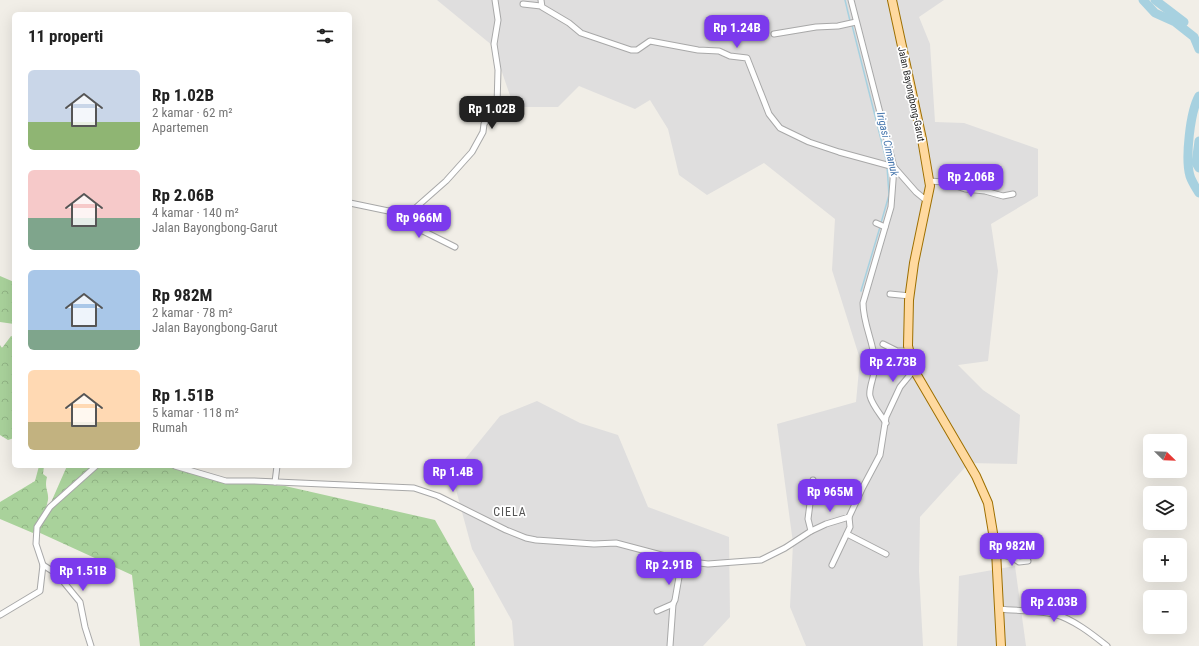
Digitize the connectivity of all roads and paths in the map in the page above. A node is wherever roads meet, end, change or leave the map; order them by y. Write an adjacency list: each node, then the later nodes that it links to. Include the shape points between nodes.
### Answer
1 (495, 0): 14 (street, via 498,20 494,44 498,70 497,106 484,124 483,132 472,152 446,181)
2 (541, 0): 6 (street)
3 (851, 0): 7 (street)
4 (892, 0): 10 (main road, Jalan Bayongbong-Garut)
5 (523, 4): 6 (street)
6 (541, 6): 9 (street, via 581,33 631,50 637,50 650,41 698,50 719,51 730,56 747,58 769,114 780,128 809,142)
7 (853, 22): 8 (street); 9 (street)
8 (774, 34)
9 (894, 167): 12 (street); 21 (street, via 891,207 881,225 863,303 876,365 870,397)
10 (929, 181): 11 (street, via 944,182 964,189 998,195); 12 (main road, Jalan Bayongbong-Garut)
11 (1013, 194)
12 (927, 201): 17 (main road, Jalan Bayongbong-Garut)
13 (352, 204): 14 (street, via 398,213)
14 (412, 211): 15 (street, via 413,226)
15 (455, 247)
16 (890, 294): 17 (street)
17 (910, 296): 19 (main road, Jalan Bayongbong-Garut)
18 (883, 344): 19 (street, via 898,352)
19 (908, 351): 20 (main road, Jalan Bayongbong-Garut)
20 (914, 370): 21 (street, via 900,387); 30 (main road, Jalan Bayongbong-Garut, via 979,481 992,519)
21 (886, 420): 27 (street, via 880,455 862,487)
22 (94, 468): 34 (street, via 50,507 39,522 36,544)
23 (182, 468): 26 (street, via 226,481)
24 (277, 468): 26 (street)
25 (813, 480): 28 (street, via 808,519)
26 (275, 482): 32 (street, via 414,488 438,496 526,538 594,544 616,543)
27 (849, 518): 28 (street); 29 (street, via 851,524)
28 (811, 531): 32 (street, via 761,560 724,564)
29 (847, 534): 31 (street); 35 (street)
30 (996, 553): 33 (street, via 1019,562); 37 (main road, Jalan Bayongbong-Garut)
31 (886, 554)
32 (682, 560): 36 (street)
33 (1028, 561)
34 (43, 565): 39 (street, via 39,593 26,598); 40 (street, via 57,574 79,600)
35 (832, 565)
36 (673, 604): 38 (street); 41 (street)
37 (999, 609): 42 (main road, Jalan Bayongbong-Garut); 43 (street, via 1060,616)
38 (657, 611)
39 (0, 615)
40 (91, 646)
41 (670, 646)
42 (1001, 646)
43 (1107, 646)

